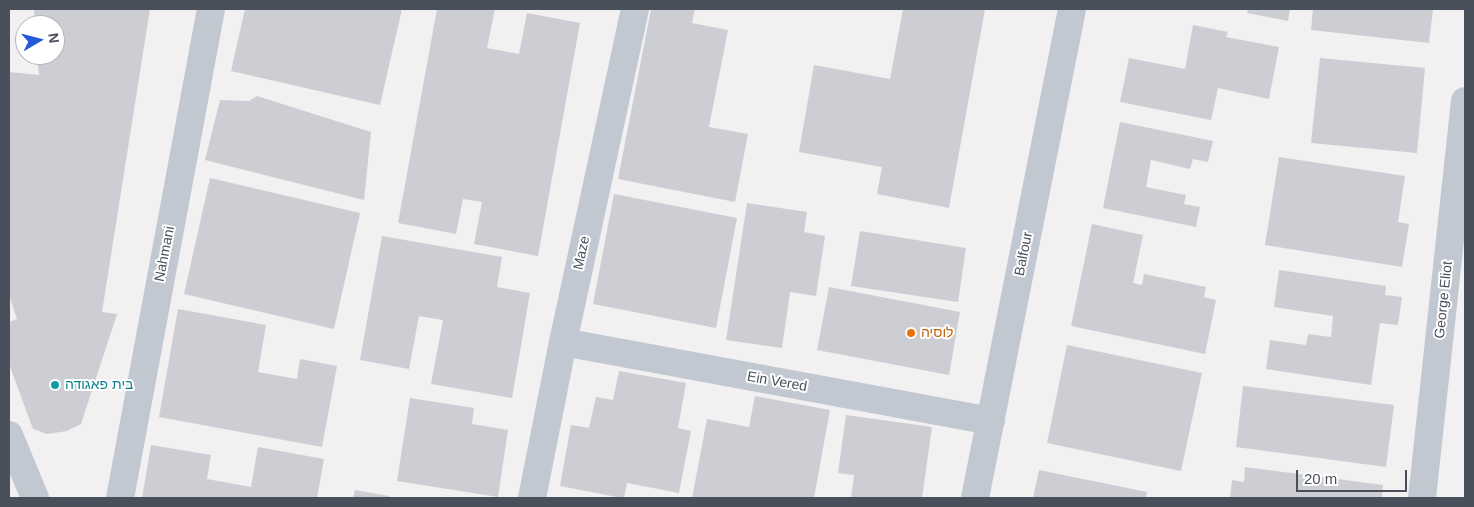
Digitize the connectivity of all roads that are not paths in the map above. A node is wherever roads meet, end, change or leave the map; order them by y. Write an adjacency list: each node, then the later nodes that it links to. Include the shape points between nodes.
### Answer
1 (211, 9): 9 (street, Nahmani)
2 (635, 9): 5 (street, Maze)
3 (1072, 9): 6 (street, Balfour)
4 (1465, 101): 12 (street, George Eliot)
5 (563, 342): 6 (street, Ein Vered); 10 (street, Maze)
6 (991, 421): 11 (street, Balfour)
7 (9, 435): 8 (street)
8 (35, 498)
9 (120, 498)
10 (532, 498)
11 (976, 498)
12 (1422, 498)

